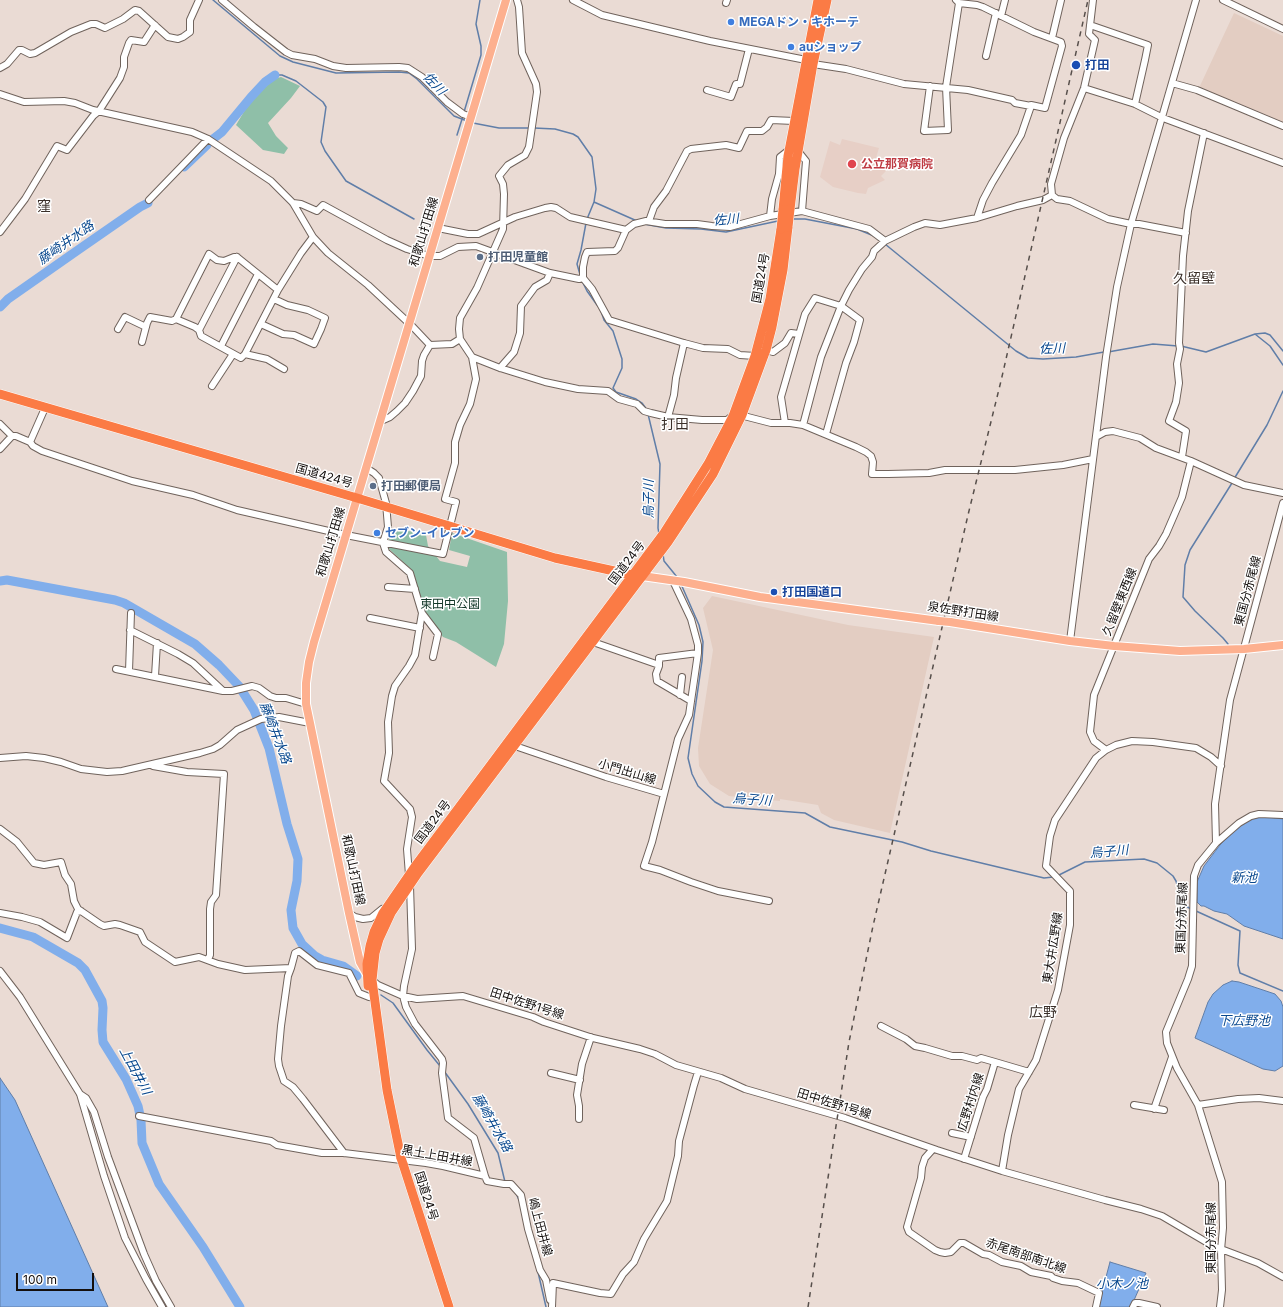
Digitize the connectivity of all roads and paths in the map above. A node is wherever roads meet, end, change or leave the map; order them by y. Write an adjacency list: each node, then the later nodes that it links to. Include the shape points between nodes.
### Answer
1 (199, 0): 15 (street, via 190,20 190,32 183,37 168,37)
2 (222, 0): 33 (street, via 292,55 346,68 408,68)
3 (506, 0): 33 (main road, 和歌山打田線)
4 (517, 0): 47 (street, via 522,52 537,92 529,147 525,155 508,165 498,176 503,184)
5 (574, 0): 19 (street, via 602,15)
6 (818, 0): 21 (highway, 国道24号)
7 (827, 0): 21 (highway, 国道24号)
8 (1005, 0): 14 (street)
9 (1061, 0): 18 (street)
10 (1093, 0): 16 (street)
11 (1196, 0): 23 (street)
12 (1223, 0): 17 (street)
13 (957, 2): 14 (street, via 976,5); 25 (street)
14 (999, 15): 18 (street); 20 (street)
15 (155, 25): 22 (street, via 135,10 105,28 91,24 71,32 35,53 19,50); 31 (street, via 146,41 131,40 129,43 120,78)
16 (1090, 25): 26 (street, via 1089,34 1095,40); 29 (street, via 1148,45)
17 (1283, 29)
18 (1052, 38): 30 (street, via 1061,42 1062,46 1045,108)
19 (749, 49): 21 (street); 27 (street, via 740,84 736,84 731,97)
20 (986, 56)
21 (810, 62): 24 (street, via 846,68 904,84); 34 (highway, 国道24号); 38 (highway, 国道24号)
22 (0, 68)
23 (1172, 83): 32 (street); 35 (street, via 1197,90)
24 (930, 86): 25 (street); 25 (street, via 924,131 948,130)
25 (946, 87): 30 (street)
26 (1084, 88): 29 (street); 40 (street, via 1064,138 1051,184)
27 (707, 90)
28 (0, 94): 31 (street, via 24,102 75,102)
29 (1135, 104): 32 (street)
30 (1031, 106): 45 (street, via 1021,135 992,183)
31 (99, 111): 37 (street, via 192,132); 52 (street, via 67,150 57,146 25,199)
32 (1163, 118): 36 (street); 48 (street)
33 (471, 119): 49 (main road, 和歌山打田線)
34 (794, 121): 38 (highway, 国道24号); 46 (street, via 771,120 762,131 747,130 738,148 726,145 687,151 666,191)
35 (1283, 126)
36 (1204, 133): 39 (street); 53 (street, via 1191,191)
37 (208, 139): 41 (street); 42 (street, via 271,181)
38 (794, 151): 43 (street, via 806,161); 44 (street, via 780,156); 50 (highway, 国道24号, bridge)
39 (1283, 163)
40 (1052, 195): 45 (street); 48 (street, via 1108,219)
41 (149, 200)
42 (293, 203): 54 (street); 57 (street, via 317,211 323,205 387,240)
43 (802, 211): 44 (street); 55 (street, via 869,229)
44 (770, 216): 46 (street, via 730,226)
45 (977, 218): 55 (street, via 940,225 925,223)
46 (646, 221): 51 (street, via 634,224)
47 (504, 222): 49 (street, via 478,234); 51 (street, via 551,207 570,217); 56 (street)
48 (1131, 224): 53 (street); 95 (street, via 1117,287)
49 (438, 228): 57 (main road, 和歌山打田線)
50 (784, 228): 77 (highway, 国道24号, via 782,278); 81 (highway, 国道24号)
51 (626, 230): 61 (street, via 615,251 585,254)
52 (0, 232)
53 (1186, 233): 98 (street, via 1178,383 1176,402 1169,421 1186,431)
54 (313, 237): 62 (street, via 300,253); 67 (street)
55 (885, 240): 64 (street, via 874,251)
56 (492, 252): 57 (street, via 476,246 466,246 440,256); 59 (street); 72 (street, via 477,288 460,318)
57 (429, 256): 67 (main road, 和歌山打田線)
58 (237, 257): 60 (street); 65 (street, via 224,261 217,260 209,254); 70 (street)
59 (550, 273): 61 (street); 82 (street, via 547,280 536,287 521,306 520,333 514,352)
60 (258, 274): 62 (street); 76 (street)
61 (581, 278): 74 (street, via 592,289 609,320)
62 (278, 290): 63 (street)
63 (274, 299): 66 (street); 66 (street, via 325,318 314,344)
64 (841, 306): 71 (street, via 815,298); 92 (street, via 821,357); 93 (street, via 860,320)
65 (176, 320): 68 (street, via 150,317); 70 (street)
66 (261, 324): 79 (street)
67 (410, 324): 75 (street); 89 (main road, 和歌山打田線)
68 (146, 327): 69 (street, via 125,317); 73 (street)
69 (118, 329)
70 (199, 330): 76 (street, via 201,336)
71 (799, 334): 77 (street, via 791,332 784,343 773,352); 90 (street, via 781,397)
72 (460, 339): 75 (street, via 452,344); 80 (street)
73 (142, 342)
74 (684, 343): 81 (street, via 703,348 728,349 740,356); 88 (street)
75 (430, 345): 89 (street, via 424,355 421,376 414,391 397,411)
76 (221, 346): 78 (street)
77 (766, 350): 81 (street); 87 (highway, 国道24号)
78 (233, 354): 79 (street, via 241,358); 84 (street)
79 (245, 354): 83 (street, via 267,359)
80 (472, 356): 82 (street); 106 (street, via 475,388 455,442 455,463 444,499 456,502)
81 (756, 356): 87 (highway, 国道24号)
82 (500, 368): 88 (street, via 545,382 578,389 608,391 648,412)
83 (284, 369)
84 (212, 386)
85 (0, 394): 86 (highway, 国道424号)
86 (45, 408): 96 (street); 103 (highway, 国道424号)
87 (737, 415): 88 (street, via 727,420); 90 (street, via 771,423); 109 (highway, 国道24号, via 664,533); 109 (highway, 国道24号, via 713,474 668,542)
88 (668, 417)
89 (380, 421): 101 (main road, 和歌山打田線)
90 (785, 423): 92 (street)
91 (0, 424): 94 (street)
92 (803, 425): 93 (street)
93 (826, 434): 99 (street, via 871,456 872,474 1015,470)
94 (12, 436): 96 (street); 97 (street)
95 (1095, 437): 98 (street, via 1105,432 1120,433 1140,438 1156,448); 99 (street)
96 (30, 442): 107 (street, via 42,451 132,480 193,495 237,510)
97 (0, 449)
98 (1182, 457): 100 (street)
99 (1092, 459): 119 (street)
100 (1191, 461): 102 (street, via 1244,485); 123 (street, 久留壁東西線, via 1182,497 1166,534 1149,559)
101 (366, 468): 103 (main road, 和歌山打田線); 105 (street, via 379,478)
102 (1283, 493)
103 (357, 498): 105 (highway, 国道424号); 107 (main road, 和歌山打田線)
104 (1283, 503): 124 (street, 東国分赤尾線)
105 (386, 507): 106 (highway, 国道424号); 108 (street, via 388,527)
106 (450, 527): 108 (street, via 443,554); 110 (highway, 国道424号, via 555,558)
107 (346, 535): 108 (street); 135 (main road, 和歌山打田線, via 309,662)
108 (383, 543): 113 (street, via 386,552 410,573)
109 (657, 550): 110 (highway, 国道24号)
110 (637, 576): 111 (main road, 泉佐野打田線); 120 (highway, 国道24号); 146 (highway, 国道24号)
111 (673, 581): 119 (main road, 泉佐野打田線, bridge); 125 (street, 小門出山線, via 691,619)
112 (388, 587): 113 (street)
113 (415, 589): 114 (street)
114 (422, 613): 117 (street); 126 (street, via 438,634)
115 (131, 614): 118 (street)
116 (370, 618): 117 (street)
117 (420, 628): 146 (street, via 415,655 395,686 392,696 388,722 389,753 384,780 410,809 412,818 407,849)
118 (130, 630): 121 (street); 129 (street)
119 (1070, 641): 123 (main road, 泉佐野打田線)
120 (594, 642): 127 (street); 137 (highway, 国道24号)
121 (157, 643): 130 (street); 132 (street, via 193,663)
122 (1283, 645): 124 (main road, 泉佐野打田線)
123 (1114, 646): 124 (main road, 泉佐野打田線, via 1180,651); 138 (street, 久留壁東西線, via 1094,695 1090,720 1091,737)
124 (1244, 649): 141 (street, 東国分赤尾線, via 1230,700)
125 (698, 653): 127 (street, via 659,658); 134 (street, 小門出山線)
126 (433, 657)
127 (659, 665): 133 (street, via 657,681)
128 (116, 669): 129 (street)
129 (129, 672): 130 (street)
130 (155, 676): 132 (street)
131 (682, 677): 133 (street)
132 (223, 690): 135 (street, via 252,686 270,696)
133 (680, 694): 134 (street)
134 (691, 701): 142 (street, 小門出山線)
135 (306, 704): 136 (main road, 和歌山打田線)
136 (310, 723): 140 (street, via 279,717 261,719 237,730 213,749); 150 (main road, 和歌山打田線)
137 (514, 746): 142 (street, 小門出山線); 147 (highway, 国道24号)
138 (1106, 750): 141 (street, 東大井広野線, via 1132,741 1153,742 1196,748 1211,756); 163 (street, 東大井広野線, via 1096,758 1051,828 1046,866 1070,891 1070,925 1058,990 1036,1060)
139 (0, 758): 140 (street, via 44,758 82,770 103,772)
140 (150, 765): 152 (street, via 187,772 224,774 216,895 210,909)
141 (1221, 766): 145 (street, 東国分赤尾線, via 1215,804)
142 (664, 794): 148 (street, via 644,866 718,891)
143 (1283, 815): 145 (street, via 1251,816 1238,823)
144 (0, 829): 149 (street, via 20,846 34,863 44,865 61,862 71,884 74,900)
145 (1216, 843): 160 (street, 東国分赤尾線, via 1198,865 1194,876 1192,966 1166,1032)
146 (409, 874): 147 (highway, 国道24号)
147 (406, 885): 150 (street, via 395,892 378,914 371,918 355,917); 155 (highway, 国道24号, via 383,913 374,932 368,958); 156 (street, 黒土上田井線, via 412,949)
148 (769, 901)
149 (81, 911): 151 (street, via 77,912 67,938 40,922); 152 (street, via 104,926 115,924 140,932 145,942 175,962 199,957)
150 (349, 912): 155 (main road, 和歌山打田線, via 360,962)
151 (0, 913)
152 (208, 960): 153 (street, via 245,970)
153 (291, 968): 157 (street, via 295,953 301,952 317,965 349,973 359,993); 178 (street, via 288,976 279,1066 284,1081 303,1099)
154 (0, 971): 167 (street, via 20,997)
155 (369, 977): 156 (street, 田中佐野1号線, via 378,985); 157 (highway, 国道24号); 166 (highway, 国道24号)
156 (403, 996): 159 (street, 田中佐野1号線, via 417,999 462,996); 181 (street, 黒土上田井線, via 414,1024 442,1059 448,1118 474,1138)
157 (369, 997): 166 (highway, 国道24号)
158 (881, 1026): 161 (street, via 906,1038 915,1046 952,1056 977,1060 981,1058)
159 (591, 1037): 162 (street, 田中佐野1号線, via 640,1049); 165 (street, via 582,1064)
160 (1172, 1057): 170 (street, 東国分赤尾線); 171 (street)
161 (995, 1062): 163 (street, 広野村内線); 176 (street, 広野村内線)
162 (698, 1072): 177 (street, 田中佐野1号線, via 745,1089 845,1118); 187 (street, via 679,1141 667,1201 644,1239 634,1262 611,1294 553,1283)
163 (1029, 1072): 180 (street, 東大井広野線, via 1019,1089)
164 (551, 1073): 165 (street)
165 (580, 1080): 174 (street, via 577,1095)
166 (387, 1090): 186 (highway, 国道24号, via 402,1161)
167 (80, 1094): 184 (street, via 104,1176 126,1238); 185 (street, via 86,1098 94,1112 144,1254)
168 (1283, 1101): 170 (street, via 1259,1098)
169 (1134, 1105): 171 (street)
170 (1198, 1105): 182 (street, 東国分赤尾線, via 1222,1182)
171 (1154, 1108): 172 (street)
172 (1164, 1110)
173 (141, 1116): 178 (street, 黒土上田井線, via 271,1141 277,1145 322,1154)
174 (579, 1119)
175 (952, 1133): 176 (street)
176 (971, 1137): 179 (street, 広野村内線)
177 (933, 1149): 179 (street, 田中佐野1号線); 188 (street, 赤尾南部南北線, via 925,1158 922,1167 907,1226 909,1232 940,1252 951,1252 960,1243 964,1243 983,1254 1021,1266 1030,1272 1078,1283 1099,1293)
178 (344, 1153): 181 (street, 黒土上田井線, via 443,1166)
179 (964, 1159): 180 (street, 田中佐野1号線)
180 (1002, 1171): 182 (street, 田中佐野1号線, via 1141,1208 1162,1216)
181 (485, 1176): 187 (street, 嶋上田井線, via 487,1181 511,1184 522,1198 528,1230 540,1270 546,1280)
182 (1221, 1250): 183 (street, 田中佐野1号線, via 1258,1263); 191 (street, 東国分赤尾線)
183 (1283, 1277)
184 (162, 1307)
185 (171, 1307)
186 (449, 1307)
187 (552, 1307)
188 (1096, 1307)
189 (1133, 1307): 190 (street, via 1135,1303)
190 (1157, 1307)
191 (1220, 1307)

